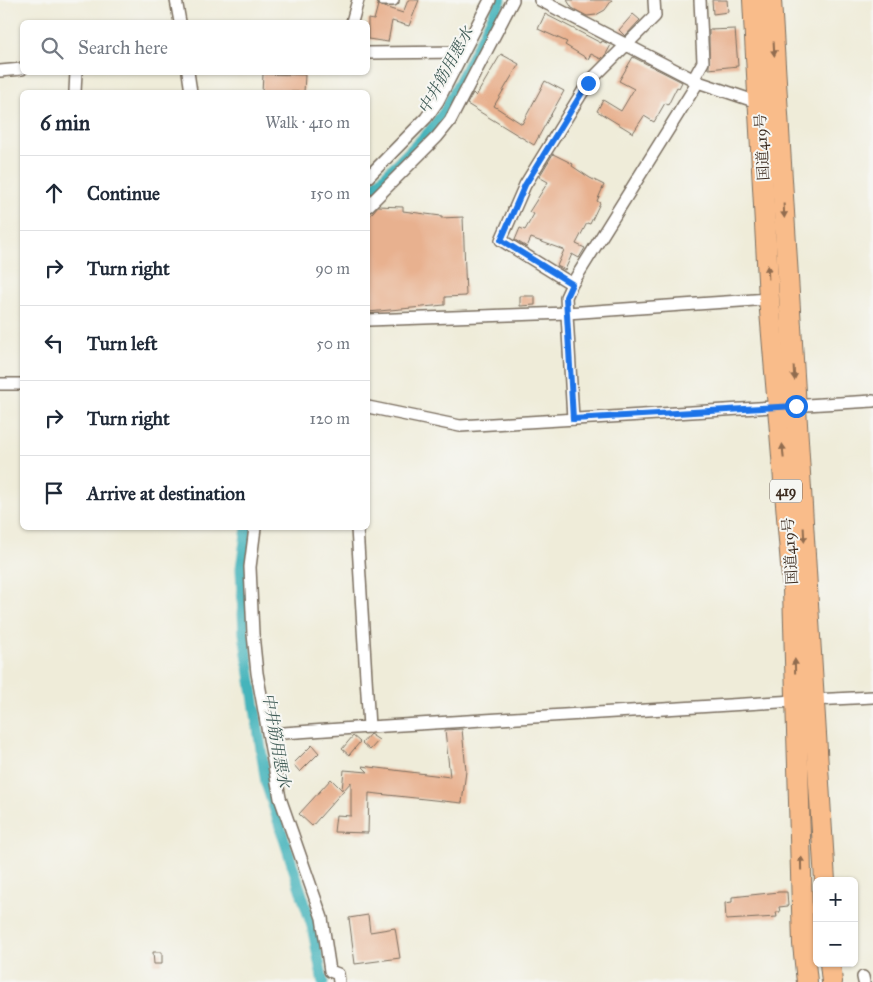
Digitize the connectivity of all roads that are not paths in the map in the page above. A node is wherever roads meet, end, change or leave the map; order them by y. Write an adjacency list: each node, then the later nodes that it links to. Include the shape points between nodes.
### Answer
1 (176, 0): 12 (street)
2 (358, 0): 13 (street)
3 (383, 0): 4 (street)
4 (393, 0)
5 (490, 0): 15 (street)
6 (513, 0): 27 (street, via 450,121)
7 (540, 0): 14 (street)
8 (654, 0): 14 (street, via 655,16)
9 (700, 0): 21 (street, via 704,62)
10 (753, 0): 24 (highway, 国道419号 / 419)
11 (772, 0): 36 (highway, 国道419号 / 419, one-way to 36)
12 (180, 20)
13 (353, 20)
14 (627, 45): 21 (street); 29 (street, via 588,83 525,185 501,240)
15 (463, 52): 16 (street); 25 (street, via 426,118)
16 (370, 53)
17 (20, 69): 18 (street)
18 (0, 71)
19 (76, 75): 22 (street)
20 (188, 75): 23 (street)
21 (696, 81): 24 (street); 29 (street)
22 (75, 90)
23 (191, 90)
24 (760, 103): 30 (highway, 国道419号 / 419, one-way to 24)
25 (378, 166): 26 (street); 27 (street)
26 (370, 175)
27 (393, 181): 28 (street)
28 (370, 204)
29 (572, 284): 31 (street, via 566,297)
30 (769, 299): 31 (street); 36 (highway, 国道419号 / 419)
31 (567, 313): 32 (street); 38 (street)
32 (370, 320)
33 (0, 384): 34 (street)
34 (20, 384)
35 (873, 401): 36 (street)
36 (788, 406): 38 (street); 42 (highway, 国道419号 / 419)
37 (370, 407): 38 (street, via 450,426)
38 (573, 419)
39 (255, 530): 44 (street, via 250,566 253,634)
40 (357, 530): 43 (street)
41 (873, 697): 42 (street)
42 (804, 701): 43 (street); 45 (highway, 国道419号 / 419); 48 (highway, 国道419号 / 419, one-way to 42, via 803,944)
43 (369, 727): 44 (street)
44 (269, 734): 47 (street, via 280,798 322,918 330,971 338,974)
45 (825, 877)
46 (830, 967): 49 (highway)
47 (339, 982)
48 (807, 982)
49 (832, 982)

